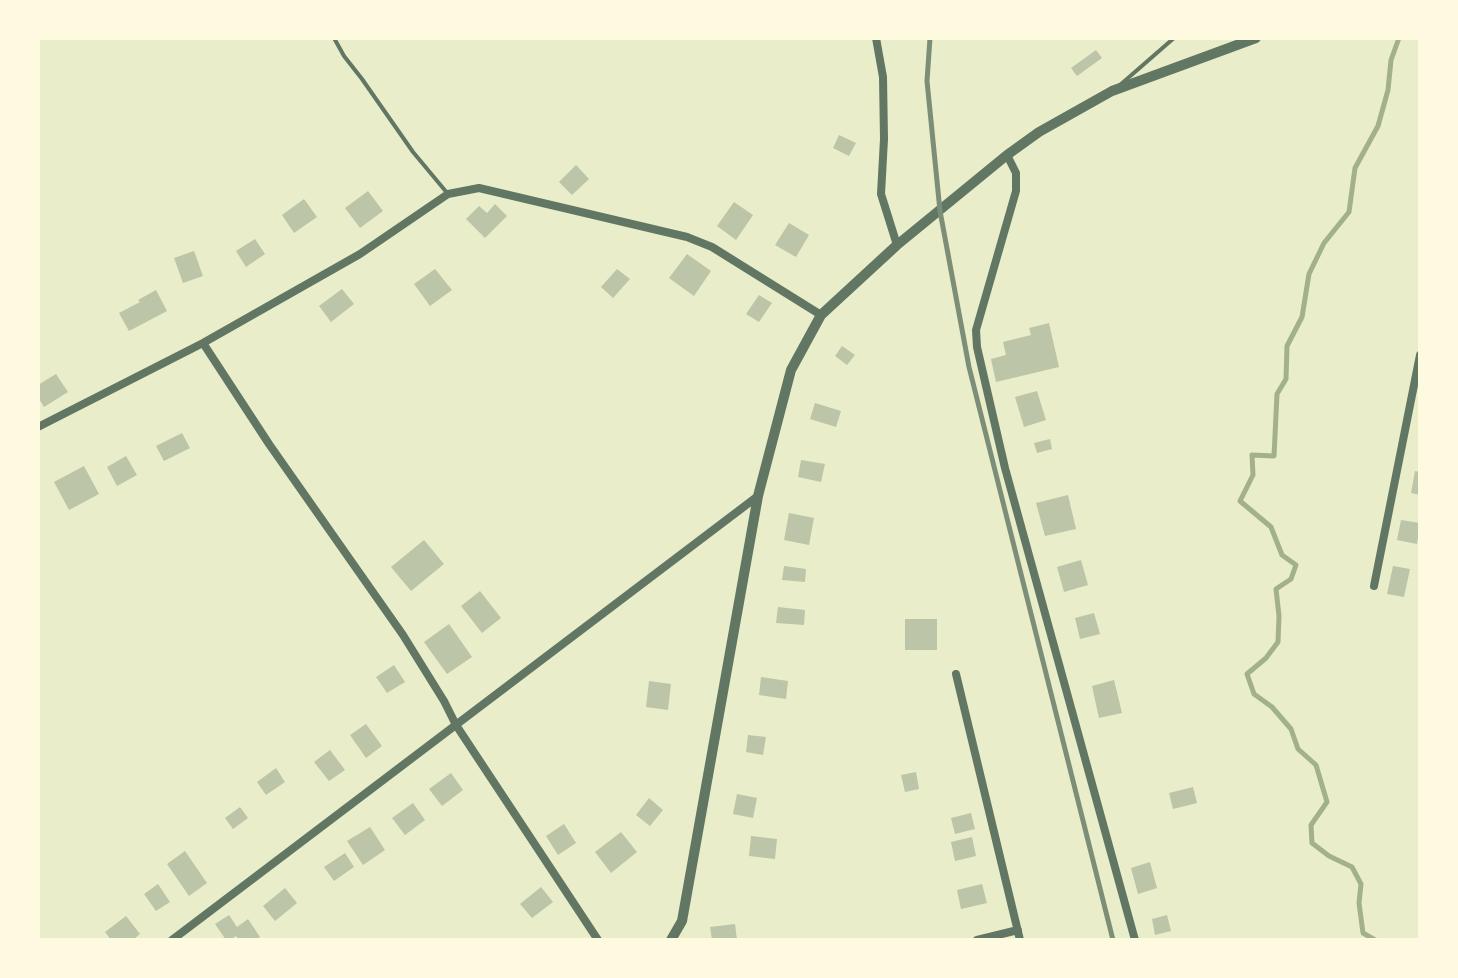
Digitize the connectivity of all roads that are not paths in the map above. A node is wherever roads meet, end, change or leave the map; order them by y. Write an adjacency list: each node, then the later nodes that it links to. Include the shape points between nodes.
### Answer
1 (334, 38): 7 (lane)
2 (876, 38): 8 (street, via 883,77 881,194)
3 (1174, 38): 5 (lane)
4 (1256, 38): 5 (street)
5 (1112, 91): 6 (street)
6 (1007, 155): 8 (street); 22 (street, via 1016,173 1016,191 976,330 977,347 1005,468)
7 (448, 194): 9 (street, via 479,188 687,237); 10 (street, via 360,254)
8 (897, 245): 9 (street)
9 (821, 315): 13 (street, via 791,370)
10 (203, 343): 12 (street); 16 (street, via 403,635)
11 (1420, 355): 14 (street)
12 (38, 427)
13 (758, 496): 16 (street); 20 (street, via 682,921)
14 (1374, 586)
15 (956, 674): 17 (street)
16 (456, 725): 18 (street); 19 (street)
17 (1019, 935): 21 (street)
18 (172, 940)
19 (598, 940)
20 (671, 940)
21 (977, 940)
22 (1135, 940)

